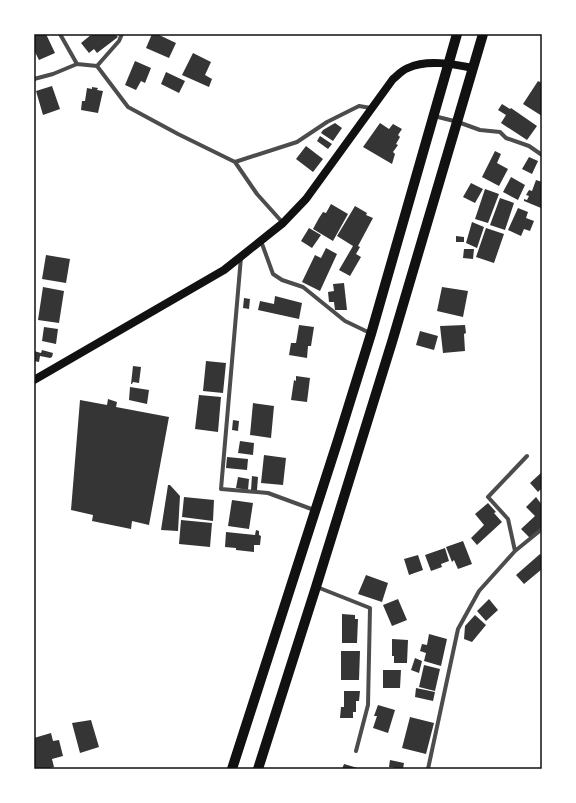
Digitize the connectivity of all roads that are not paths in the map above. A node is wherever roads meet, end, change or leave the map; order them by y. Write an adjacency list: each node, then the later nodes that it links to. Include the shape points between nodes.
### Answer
1 (60, 34): 6 (street)
2 (122, 34): 7 (street)
3 (457, 34): 5 (main road)
4 (483, 34): 8 (main road)
5 (448, 63): 8 (main road); 10 (main road, via 408,68 393,79); 11 (main road)
6 (77, 64): 7 (street); 9 (street)
7 (97, 66): 14 (street, via 128,107)
8 (473, 68): 12 (main road)
9 (34, 79)
10 (370, 108): 14 (street, via 359,106 327,122 297,142); 15 (main road, via 306,199)
11 (434, 116): 12 (street); 18 (main road)
12 (458, 122): 13 (street, via 480,130 500,132 506,138 529,146); 24 (main road)
13 (542, 155)
14 (235, 162): 15 (street, via 257,194)
15 (283, 223): 16 (main road)
16 (261, 241): 17 (main road); 18 (street, via 273,274 303,287 345,321)
17 (241, 257): 19 (main road, via 224,270); 21 (street, via 221,489 268,492)
18 (371, 334): 21 (main road)
19 (34, 380)
20 (527, 456): 23 (street, via 488,497 508,519)
21 (315, 510): 26 (main road)
22 (542, 530): 23 (street)
23 (516, 551): 28 (street, via 479,591 458,629)
24 (316, 587): 25 (street, via 370,608 368,706); 27 (main road)
25 (356, 752)
26 (232, 769)
27 (258, 769)
28 (428, 769)

